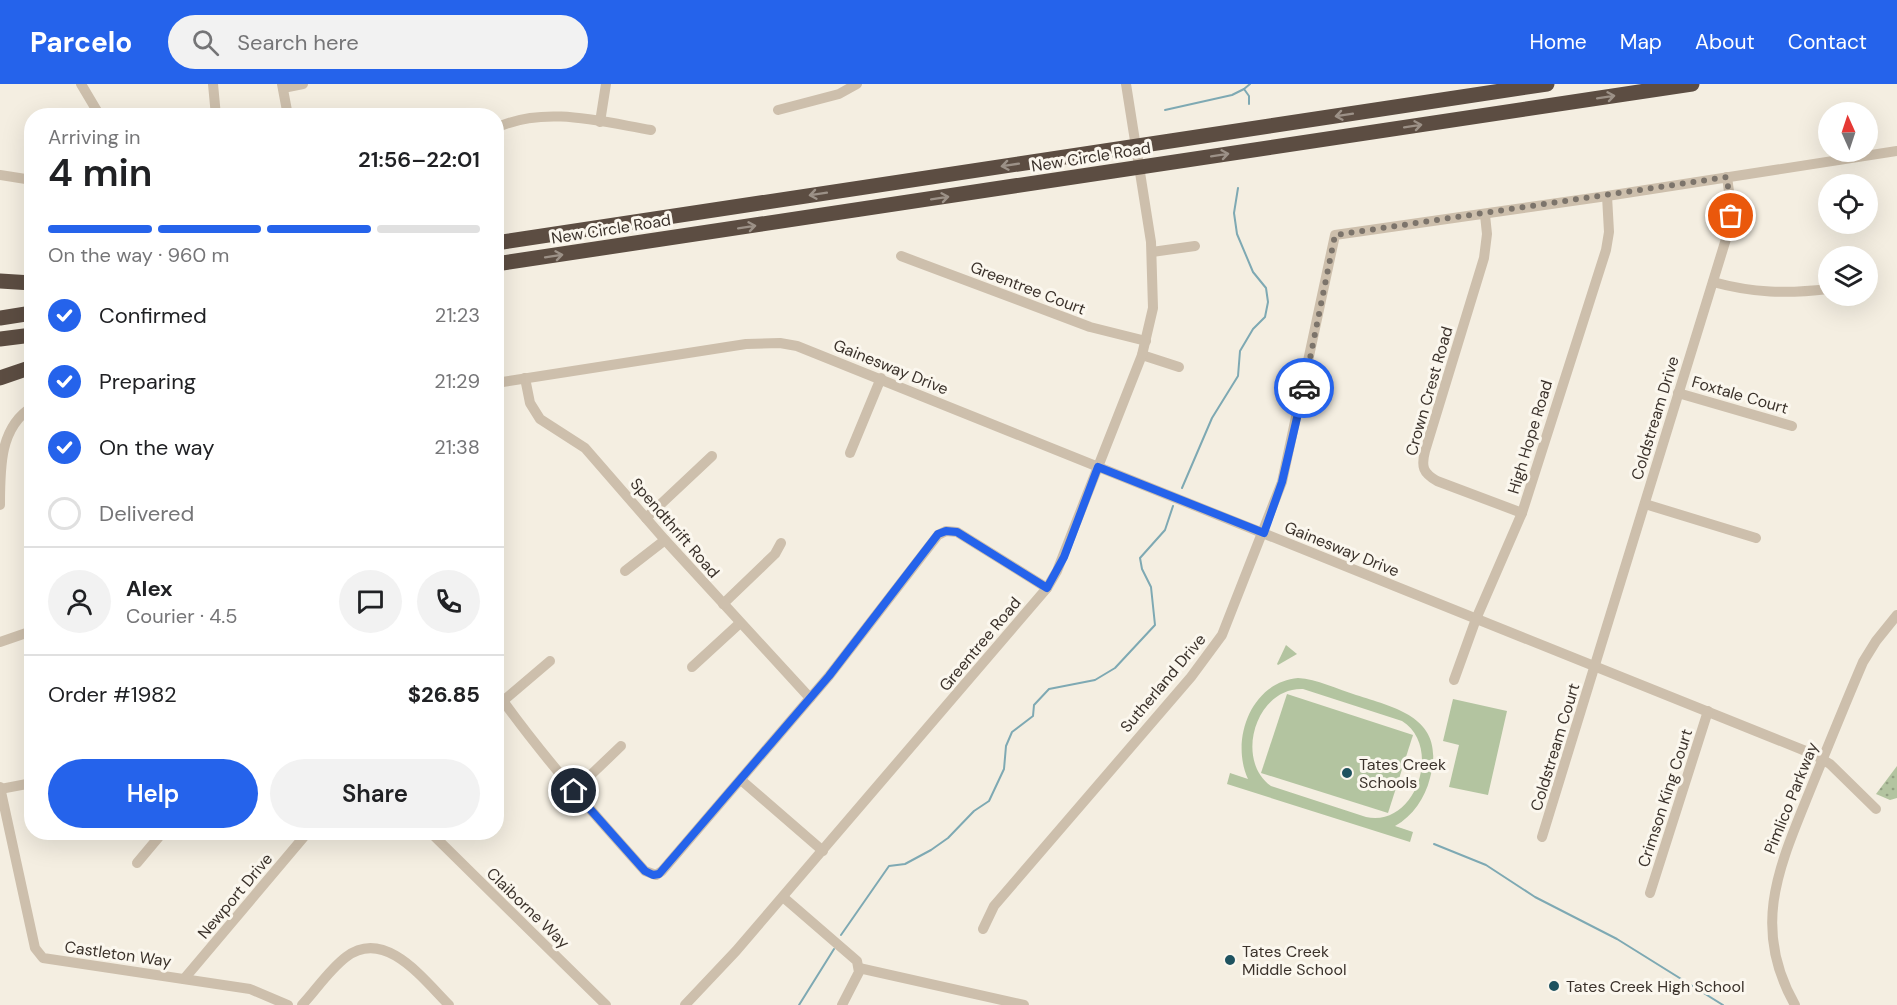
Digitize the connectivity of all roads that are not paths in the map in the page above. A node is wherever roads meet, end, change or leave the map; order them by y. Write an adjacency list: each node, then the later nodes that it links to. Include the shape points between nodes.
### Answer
1 (81, 84): 10 (street)
2 (213, 84): 11 (street)
3 (303, 84): 9 (street)
4 (606, 84): 14 (street)
5 (857, 84): 13 (street, via 839,94)
6 (1126, 84): 25 (street, Greentree Road)
7 (1547, 84): 23 (highway, New Circle Road, one-way to 23)
8 (1692, 84): 27 (highway, New Circle Road, one-way to 8)
9 (282, 86): 12 (street)
10 (95, 108)
11 (217, 108)
12 (286, 108)
13 (778, 110)
14 (600, 122): 15 (street, via 538,117); 16 (street)
15 (504, 126)
16 (651, 130)
17 (1897, 151): 19 (street, Sutherland Drive)
18 (0, 175): 20 (street)
19 (1727, 177): 21 (street, Sutherland Drive); 30 (street, Coldstream Drive, via 1731,216)
20 (24, 179)
21 (1608, 196): 22 (street, Sutherland Drive); 53 (street, High Hope Road, via 1606,249)
22 (1485, 214): 53 (street, Crown Crest Road, via 1484,258 1425,451 1423,469 1437,481); 55 (street, Sutherland Drive, via 1335,235 1297,422)
23 (504, 242)
24 (1195, 246): 25 (street)
25 (1152, 252): 36 (street, Greentree Road, via 1153,308)
26 (901, 256): 36 (street, Greentree Court, via 1090,327)
27 (504, 263)
28 (0, 281): 29 (highway)
29 (24, 282)
30 (1713, 282): 31 (street, via 1777,294); 44 (street, Coldstream Drive)
31 (1818, 290)
32 (24, 314): 33 (highway)
33 (0, 318)
34 (24, 336): 35 (highway)
35 (0, 339)
36 (1146, 340): 37 (street, Greentree Road)
37 (1142, 355): 38 (street); 50 (street, Greentree Road)
38 (1179, 366)
39 (24, 370): 40 (highway)
40 (0, 378)
41 (525, 378): 42 (street, Gainesway Drive, via 766,342 797,346); 43 (street, Gainesway Drive); 54 (street, Spendthrift Road, via 534,412 540,419 585,448)
42 (881, 378): 47 (street); 50 (street, Gainesway Drive)
43 (504, 381)
44 (1678, 393): 46 (street, Foxtale Court); 51 (street, Coldstream Drive)
45 (24, 411): 48 (street, via 5,429)
46 (1792, 426)
47 (850, 453)
48 (0, 456): 52 (street)
49 (712, 456): 54 (street)
50 (1098, 467): 55 (street, Gainesway Drive); 60 (street, Greentree Road, via 1064,557)
51 (1645, 504): 56 (street); 69 (street, Coldstream Drive)
52 (0, 505)
53 (1522, 513): 63 (street, High Hope Road)
54 (646, 518): 57 (street, Spendthrift Road)
55 (1264, 533): 63 (street, Gainesway Drive); 90 (street, Sutherland Drive, via 1216,645 994,906)
56 (1756, 538)
57 (665, 540): 59 (street); 61 (street, Spendthrift Road)
58 (781, 543): 61 (street, via 776,554)
59 (625, 571)
60 (1047, 588): 72 (street, via 957,532 938,534); 86 (street, Greentree Road)
61 (723, 604): 64 (street, Spendthrift Road)
62 (1897, 615): 76 (street, Pimlico Parkway, via 1863,662)
63 (1476, 619): 69 (street, Gainesway Drive); 70 (street, High Hope Road)
64 (740, 623): 68 (street); 72 (street, Spendthrift Road)
65 (24, 634): 66 (street)
66 (0, 642)
67 (550, 661): 71 (street)
68 (692, 667)
69 (1595, 667): 74 (street, Gainesway Drive); 82 (street, Coldstream Court)
70 (1454, 680)
71 (504, 693)
72 (810, 698): 77 (street)
73 (504, 702): 80 (street)
74 (1708, 711): 76 (street, Gainesway Drive); 88 (street, Crimson King Court)
75 (621, 746): 80 (street)
76 (1822, 760): 81 (street, Gainesway Drive); 100 (street, Pimlico Parkway, via 1779,869 1772,898 1774,952)
77 (741, 780): 80 (street, via 662,871 653,875 645,871); 86 (street)
78 (24, 784): 79 (street)
79 (0, 788): 92 (street, Castleton Way, via 39,955 49,960)
80 (574, 791)
81 (1876, 809)
82 (1542, 837)
83 (156, 840): 87 (street)
84 (301, 840): 92 (street, Newport Drive)
85 (438, 840): 96 (street, Claiborne Way)
86 (823, 851): 89 (street, Greentree Road)
87 (137, 863)
88 (1650, 893)
89 (783, 897): 91 (street, via 856,959); 97 (street, Greentree Road)
90 (983, 929)
91 (859, 968): 98 (street); 99 (street)
92 (184, 979): 93 (street, Castleton Way, via 250,988)
93 (288, 1005)
94 (302, 1005): 95 (street, via 347,956 369,948 388,951 406,962)
95 (449, 1005)
96 (606, 1005)
97 (685, 1005)
98 (842, 1005)
99 (1024, 1005)
100 (1795, 1005)

